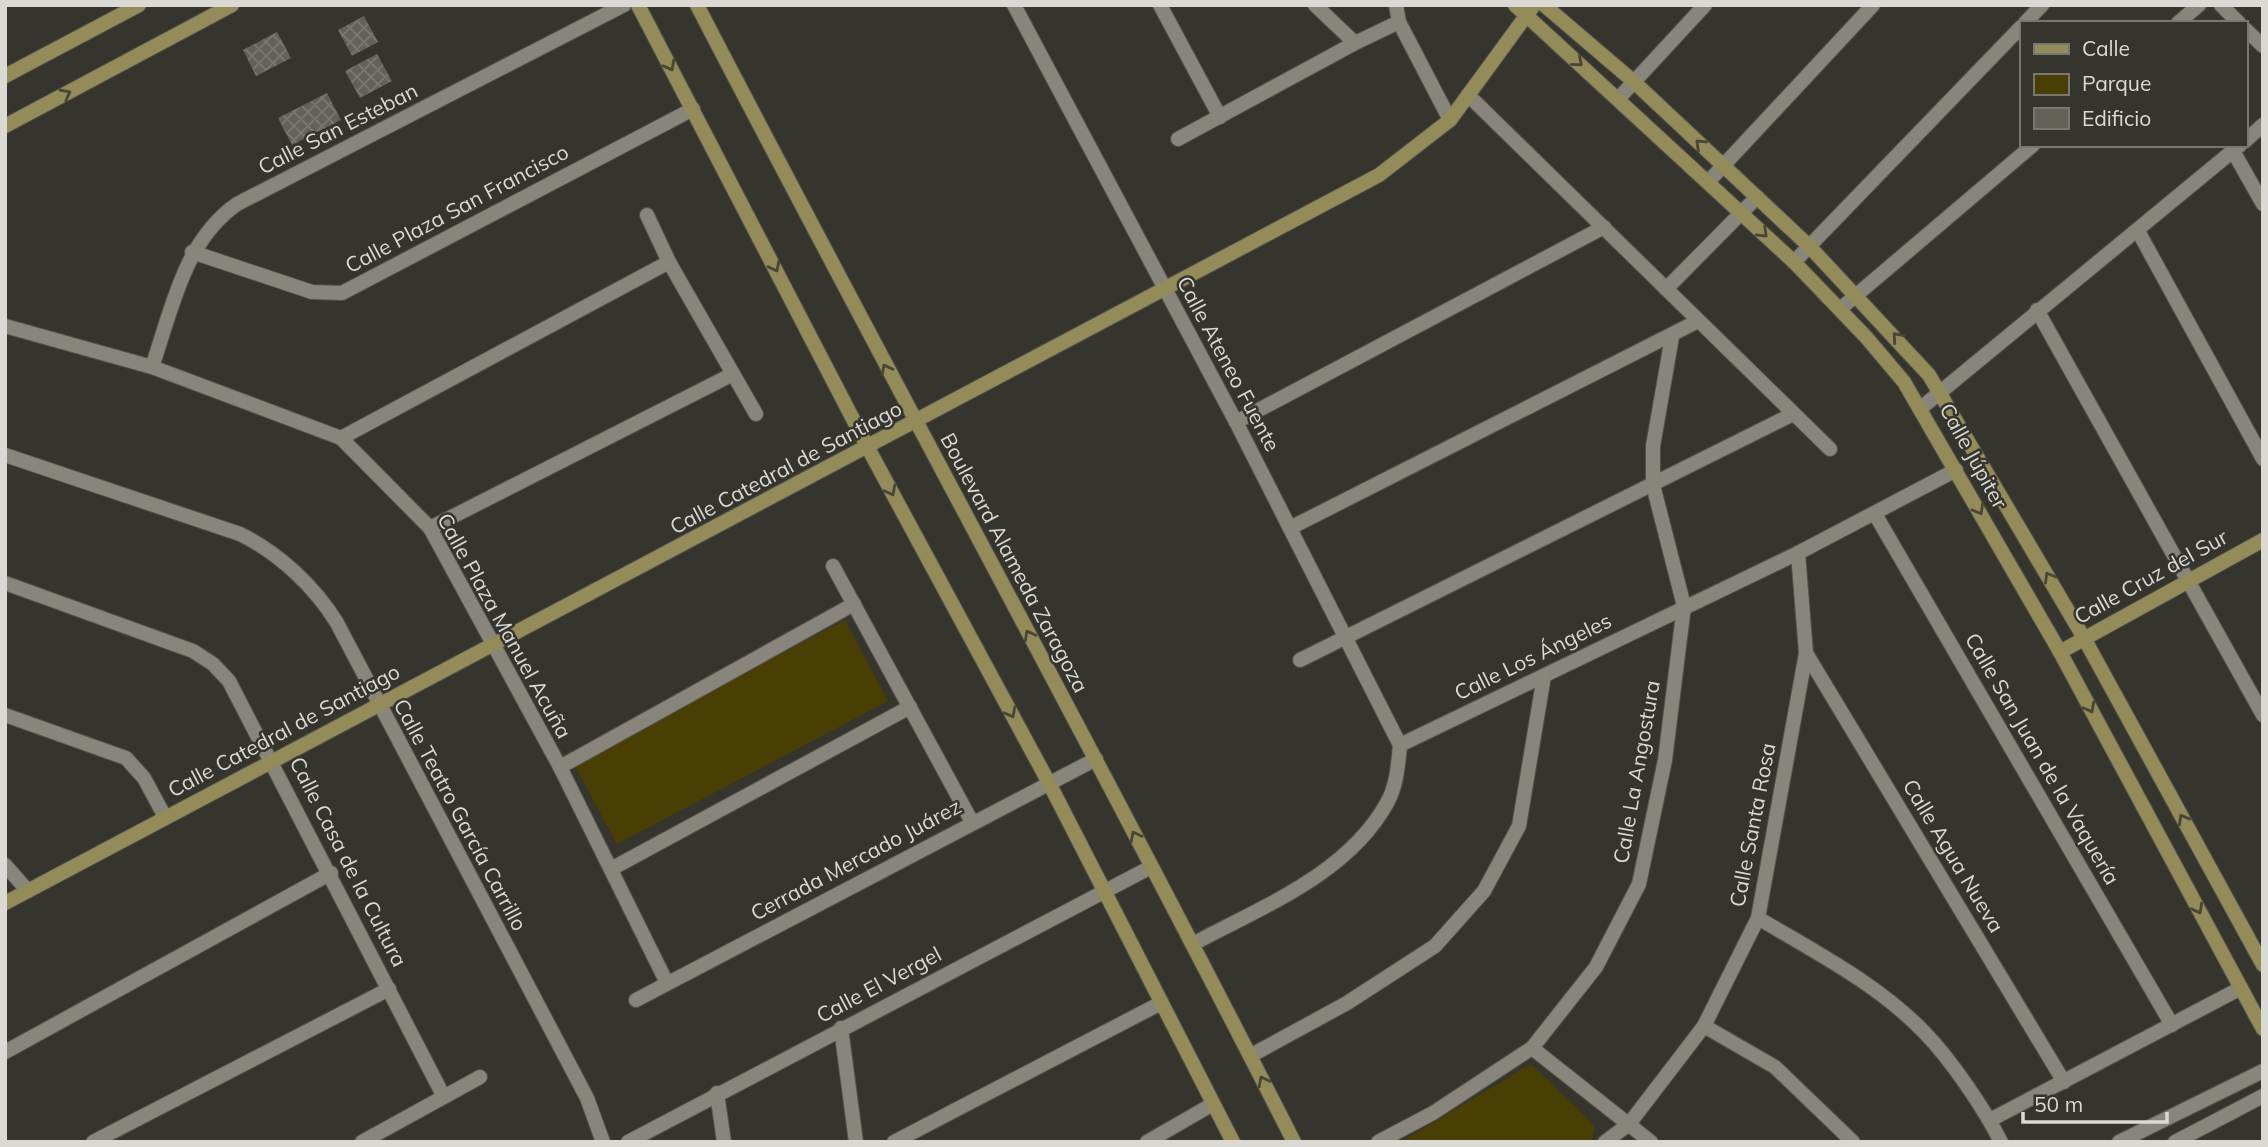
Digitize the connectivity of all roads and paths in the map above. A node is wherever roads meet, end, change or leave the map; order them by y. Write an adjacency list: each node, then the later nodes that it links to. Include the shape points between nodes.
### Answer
1 (139, 5): 26 (street)
2 (233, 5): 34 (street, one-way to 2)
3 (624, 5): 48 (street, Calle San Esteban, via 237,204 218,218)
4 (638, 5): 30 (street, one-way to 30)
5 (697, 5): 66 (street, Boulevard Alameda Zaragoza, one-way to 5)
6 (1014, 5): 52 (street, Calle Ateneo Fuente)
7 (1160, 5): 31 (street)
8 (1315, 5): 24 (street)
9 (1396, 5): 21 (street)
10 (1515, 5): 17 (street, Calle Júpiter)
11 (1544, 5): 27 (street, Calle Júpiter)
12 (1705, 5): 27 (street)
13 (1873, 5): 39 (street)
14 (2042, 5): 18 (street)
15 (2199, 5): 19 (street)
16 (2221, 5): 20 (street)
17 (1530, 11): 28 (street, Calle Catedral de Santiago); 29 (street, Calle Júpiter, one-way to 29)
18 (2027, 21)
19 (2180, 21)
20 (2237, 21)
21 (1399, 22): 24 (street); 32 (street)
22 (2020, 28): 47 (street)
23 (2247, 31): 25 (street)
24 (1355, 43): 31 (street)
25 (2263, 46)
26 (5, 76)
27 (1633, 81): 29 (street); 39 (street, Calle Júpiter, one-way to 27)
28 (1468, 95): 32 (street, Calle Catedral de Santiago); 45 (street)
29 (1619, 98): 40 (street, Calle Júpiter)
30 (693, 109): 48 (street, Calle Plaza San Francisco, via 342,292 312,292); 68 (street, one-way to 68)
31 (1220, 117): 35 (street)
32 (1450, 120): 52 (street, Calle Catedral de Santiago, via 1379,175)
33 (2263, 125): 36 (street)
34 (5, 126)
35 (1178, 139)
36 (2247, 139)
37 (2031, 147): 53 (street)
38 (2237, 148): 42 (street); 46 (street)
39 (1723, 165): 40 (street); 41 (street, Calle Júpiter)
40 (1708, 182): 43 (street, Calle Júpiter)
41 (1757, 197): 43 (street); 47 (street, Calle Júpiter)
42 (2263, 204)
43 (1742, 213): 50 (street, Calle Júpiter, one-way to 50); 51 (street)
44 (647, 215): 49 (street)
45 (1604, 227): 51 (street); 65 (street)
46 (2138, 231): 55 (street); 71 (street)
47 (1810, 246): 50 (street); 53 (street, Calle Júpiter)
48 (192, 252): 59 (street, Calle San Esteban)
49 (670, 262): 60 (street); 67 (street)
50 (1794, 262): 54 (street, Calle Júpiter)
51 (1666, 289): 56 (street)
52 (1166, 290): 65 (street, Calle Ateneo Fuente); 66 (street, Calle Catedral de Santiago)
53 (1857, 293): 54 (street); 61 (street, Calle Júpiter, one-way to 53)
54 (1840, 309): 62 (street, Calle Júpiter)
55 (2038, 310): 61 (street); 80 (street)
56 (1698, 321): 58 (street); 64 (street)
57 (5, 326): 59 (street, Calle Plaza Manuel Acuña)
58 (1672, 338): 73 (street, Calle La Angostura, via 1653,446); 76 (street)
59 (152, 366): 67 (street, Calle Plaza Manuel Acuña)
60 (733, 374): 63 (street); 75 (street)
61 (1940, 391): 62 (street); 85 (street, Calle Júpiter, one-way to 61)
62 (1922, 408): 72 (street, Calle Júpiter)
63 (756, 414)
64 (1793, 414): 69 (street); 73 (street)
65 (1236, 422): 76 (street, Calle Ateneo Fuente)
66 (915, 424): 68 (street, Calle Catedral de Santiago); 96 (street, Boulevard Alameda Zaragoza, one-way to 66)
67 (341, 438): 75 (street, Calle Plaza Manuel Acuña)
68 (868, 448): 86 (street, Calle Catedral de Santiago); 99 (street, one-way to 99)
69 (1830, 450)
70 (5, 455): 91 (street, Calle Teatro García Carrillo, via 256,542 326,606)
71 (2263, 459)
72 (1956, 470): 74 (street, Calle Los Ángeles); 87 (street, Calle Júpiter, one-way to 87)
73 (1653, 485): 83 (street, Calle La Angostura); 84 (street)
74 (1875, 514): 78 (street, Calle Los Ángeles); 117 (street, Calle San Juan de la Vaquería)
75 (430, 528): 86 (street, Calle Plaza Manuel Acuña)
76 (1290, 528): 84 (street, Calle Ateneo Fuente)
77 (2263, 540): 80 (street, Calle Cruz del Sur)
78 (1798, 553): 83 (street, Calle Los Ángeles); 88 (street, Calle Santa Rosa)
79 (833, 566): 82 (street)
80 (2188, 580): 85 (street, Calle Cruz del Sur); 94 (street)
81 (5, 583): 97 (street, Calle Casa de la Cultura, via 194,651 213,664 242,702)
82 (854, 604): 92 (street); 98 (street)
83 (1684, 606): 90 (street, Calle Los Ángeles); 121 (street, Calle La Angostura, via 1665,760 1639,884 1596,967)
84 (1345, 635): 89 (street); 95 (street, Calle Ateneo Fuente)
85 (2084, 638): 87 (street, Calle Cruz del Sur); 111 (street, Calle Júpiter, one-way to 85)
86 (492, 645): 91 (street, Calle Catedral de Santiago); 98 (street, Calle Plaza Manuel Acuña)
87 (2060, 652): 113 (street, Calle Júpiter, one-way to 113)
88 (1806, 653): 109 (street, Calle Santa Rosa); 126 (street, Calle Agua Nueva)
89 (1300, 660)
90 (1544, 676): 95 (street, Calle Los Ángeles); 123 (street, via 1519,826 1484,891 1435,946 1347,1003)
91 (378, 706): 97 (street, Calle Catedral de Santiago); 135 (street, Calle Teatro García Carrillo, via 587,1098)
92 (910, 707): 101 (street); 104 (street)
93 (5, 715): 100 (street, via 126,758 144,778)
94 (2263, 715)
95 (1400, 745): 110 (street, via 1388,802 1359,843 1317,876)
96 (1096, 759): 99 (street, Cerrada Mercado Juárez); 103 (street, Boulevard Alameda Zaragoza, one-way to 96)
97 (273, 761): 100 (street, Calle Catedral de Santiago); 105 (street, Calle Casa de la Cultura)
98 (560, 767): 104 (street, Calle Plaza Manuel Acuña)
99 (1049, 783): 101 (street, Cerrada Mercado Juárez); 107 (street)
100 (165, 817): 106 (street, Calle Catedral de Santiago)
101 (972, 822): 112 (street, Cerrada Mercado Juárez)
102 (5, 864): 106 (street)
103 (1151, 867): 107 (street, Calle El Vergel); 110 (street, Boulevard Alameda Zaragoza)
104 (611, 869): 112 (street, Calle Plaza Manuel Acuña)
105 (331, 873): 114 (street, Calle Casa de la Cultura); 122 (street)
106 (28, 891): 108 (street, Calle Catedral de Santiago)
107 (1104, 891): 116 (street); 119 (street, Calle El Vergel)
108 (5, 903)
109 (1758, 918): 118 (street, Calle Santa Rosa); 131 (street, via 1849,973 1925,1033)
110 (1193, 944): 123 (street, Boulevard Alameda Zaragoza)
111 (2263, 965)
112 (667, 983): 115 (street, Cerrada Mercado Juárez)
113 (2241, 988): 117 (street); 120 (street, Calle Júpiter)
114 (389, 989): 129 (street, Calle Casa de la Cultura); 133 (street)
115 (636, 1000)
116 (1161, 1003): 130 (street); 139 (street)
117 (2172, 1025): 126 (street)
118 (1704, 1026): 132 (street, Calle Santa Rosa); 146 (street, via 1775,1067)
119 (841, 1028): 127 (street, Calle El Vergel); 138 (street)
120 (2263, 1028)
121 (1532, 1048): 132 (street); 143 (street, Calle La Angostura, via 1433,1113)
122 (5, 1052)
123 (1250, 1056): 142 (street, Boulevard Alameda Zaragoza, one-way to 123)
124 (2263, 1071): 148 (street)
125 (480, 1077): 129 (street)
126 (2064, 1082): 131 (street)
127 (718, 1093): 136 (street, Calle El Vergel); 137 (street)
128 (2263, 1096): 149 (street)
129 (444, 1097): 134 (street)
130 (1213, 1104): 140 (street); 141 (street)
131 (1990, 1120): 147 (street)
132 (1629, 1124): 144 (street, Calle Santa Rosa); 145 (street)
133 (93, 1142)
134 (362, 1142)
135 (603, 1142)
136 (628, 1142)
137 (724, 1142)
138 (856, 1142)
139 (894, 1142)
140 (1147, 1142)
141 (1233, 1142)
142 (1294, 1142)
143 (1378, 1142)
144 (1605, 1142)
145 (1651, 1142)
146 (1853, 1142)
147 (2001, 1142)
148 (2119, 1142)
149 (2175, 1142)

